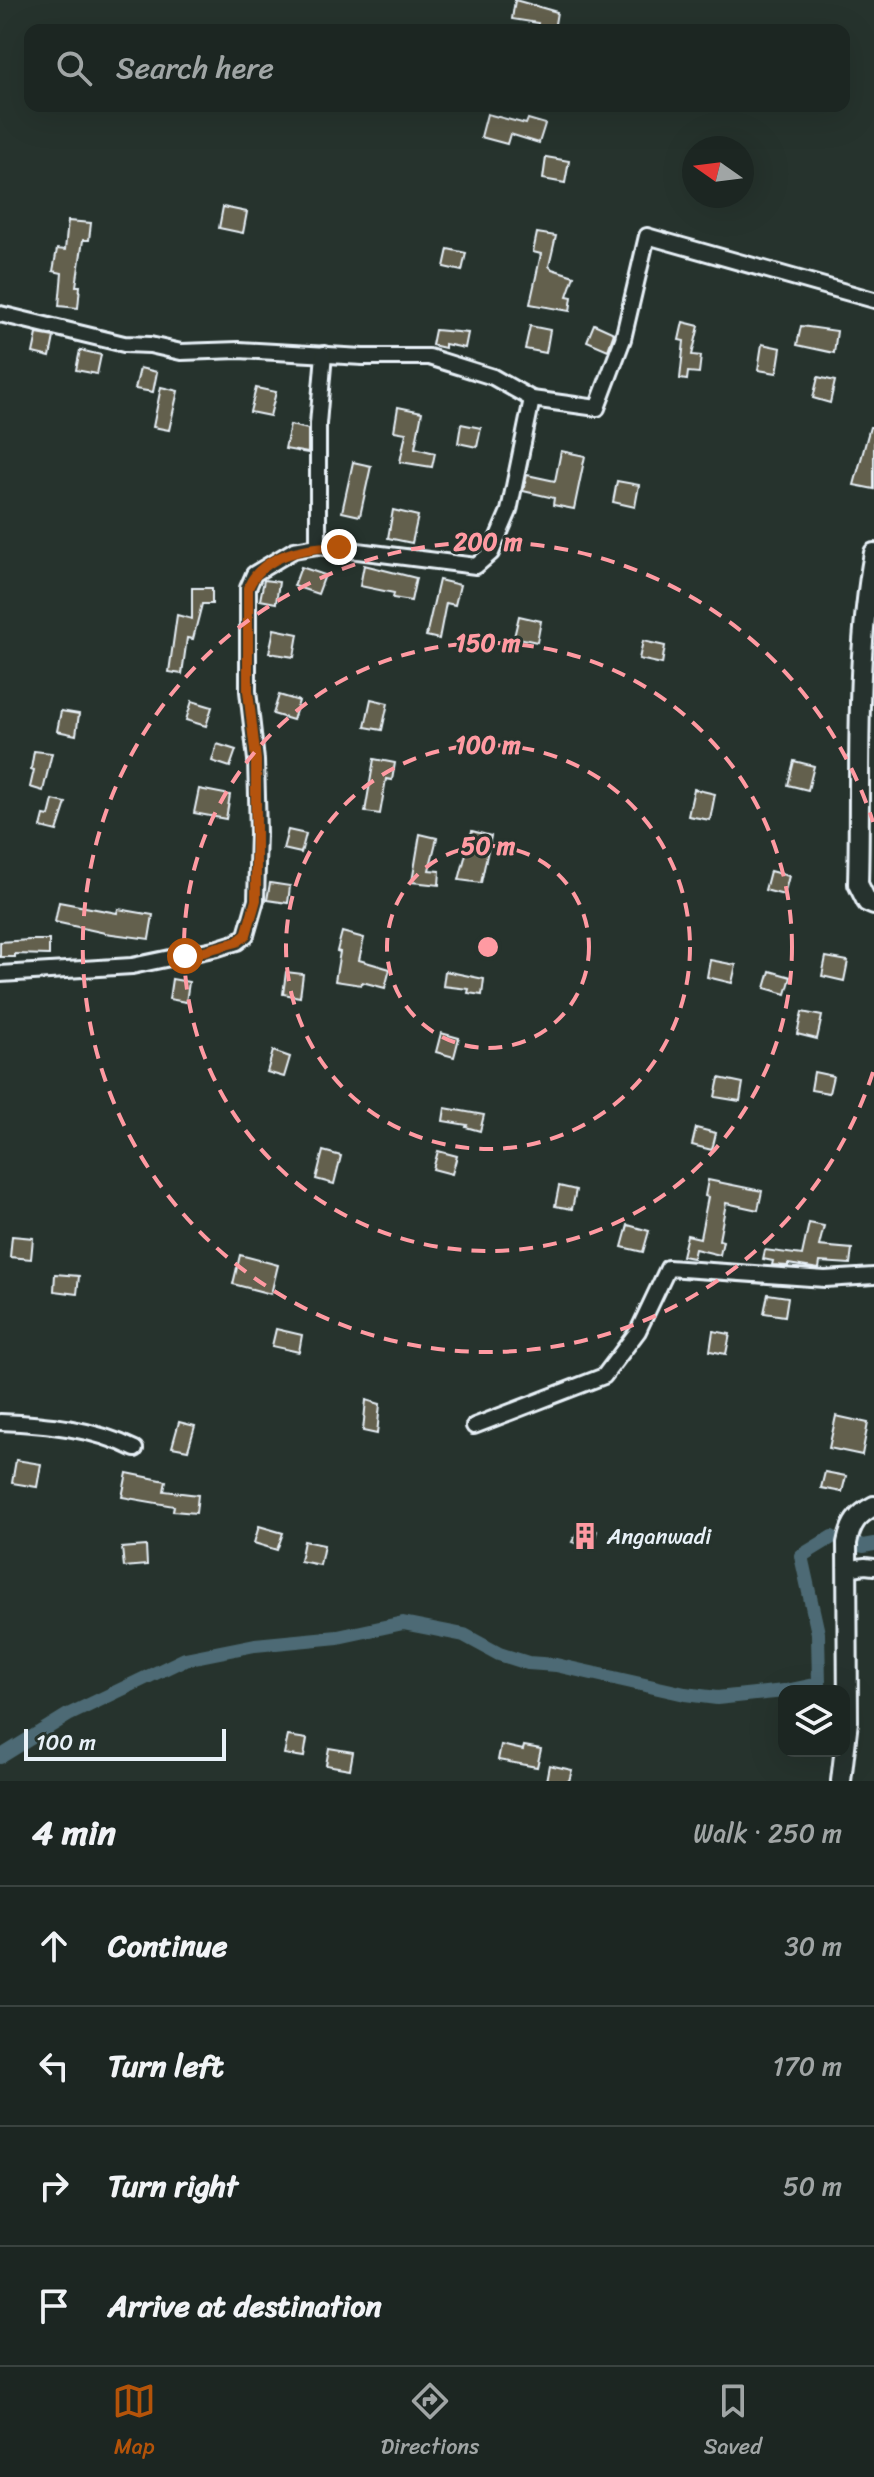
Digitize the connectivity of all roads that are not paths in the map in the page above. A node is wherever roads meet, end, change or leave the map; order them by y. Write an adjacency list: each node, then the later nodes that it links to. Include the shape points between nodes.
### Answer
1 (874, 300): 4 (street, via 647,236 623,339 597,408)
2 (0, 314): 3 (street, via 181,352)
3 (324, 354): 4 (street, via 429,357 493,377); 5 (street)
4 (532, 399): 5 (street, via 509,511 491,553 476,566)
5 (318, 546): 8 (street, via 294,550 254,574 248,588 248,691 258,833 256,900 246,935 218,948 132,966)
6 (874, 553): 7 (street, via 861,670 858,884)
7 (874, 905)
8 (0, 974)
9 (874, 1276): 11 (street, via 825,1279 668,1268 638,1331 604,1376)
10 (0, 1422): 12 (street, via 45,1424 113,1438)
11 (474, 1426)
12 (135, 1449)
13 (874, 1506): 15 (street, via 858,1515 850,1528)
14 (874, 1567): 15 (street)
15 (846, 1569): 16 (street, via 848,1721)
16 (841, 1781)

